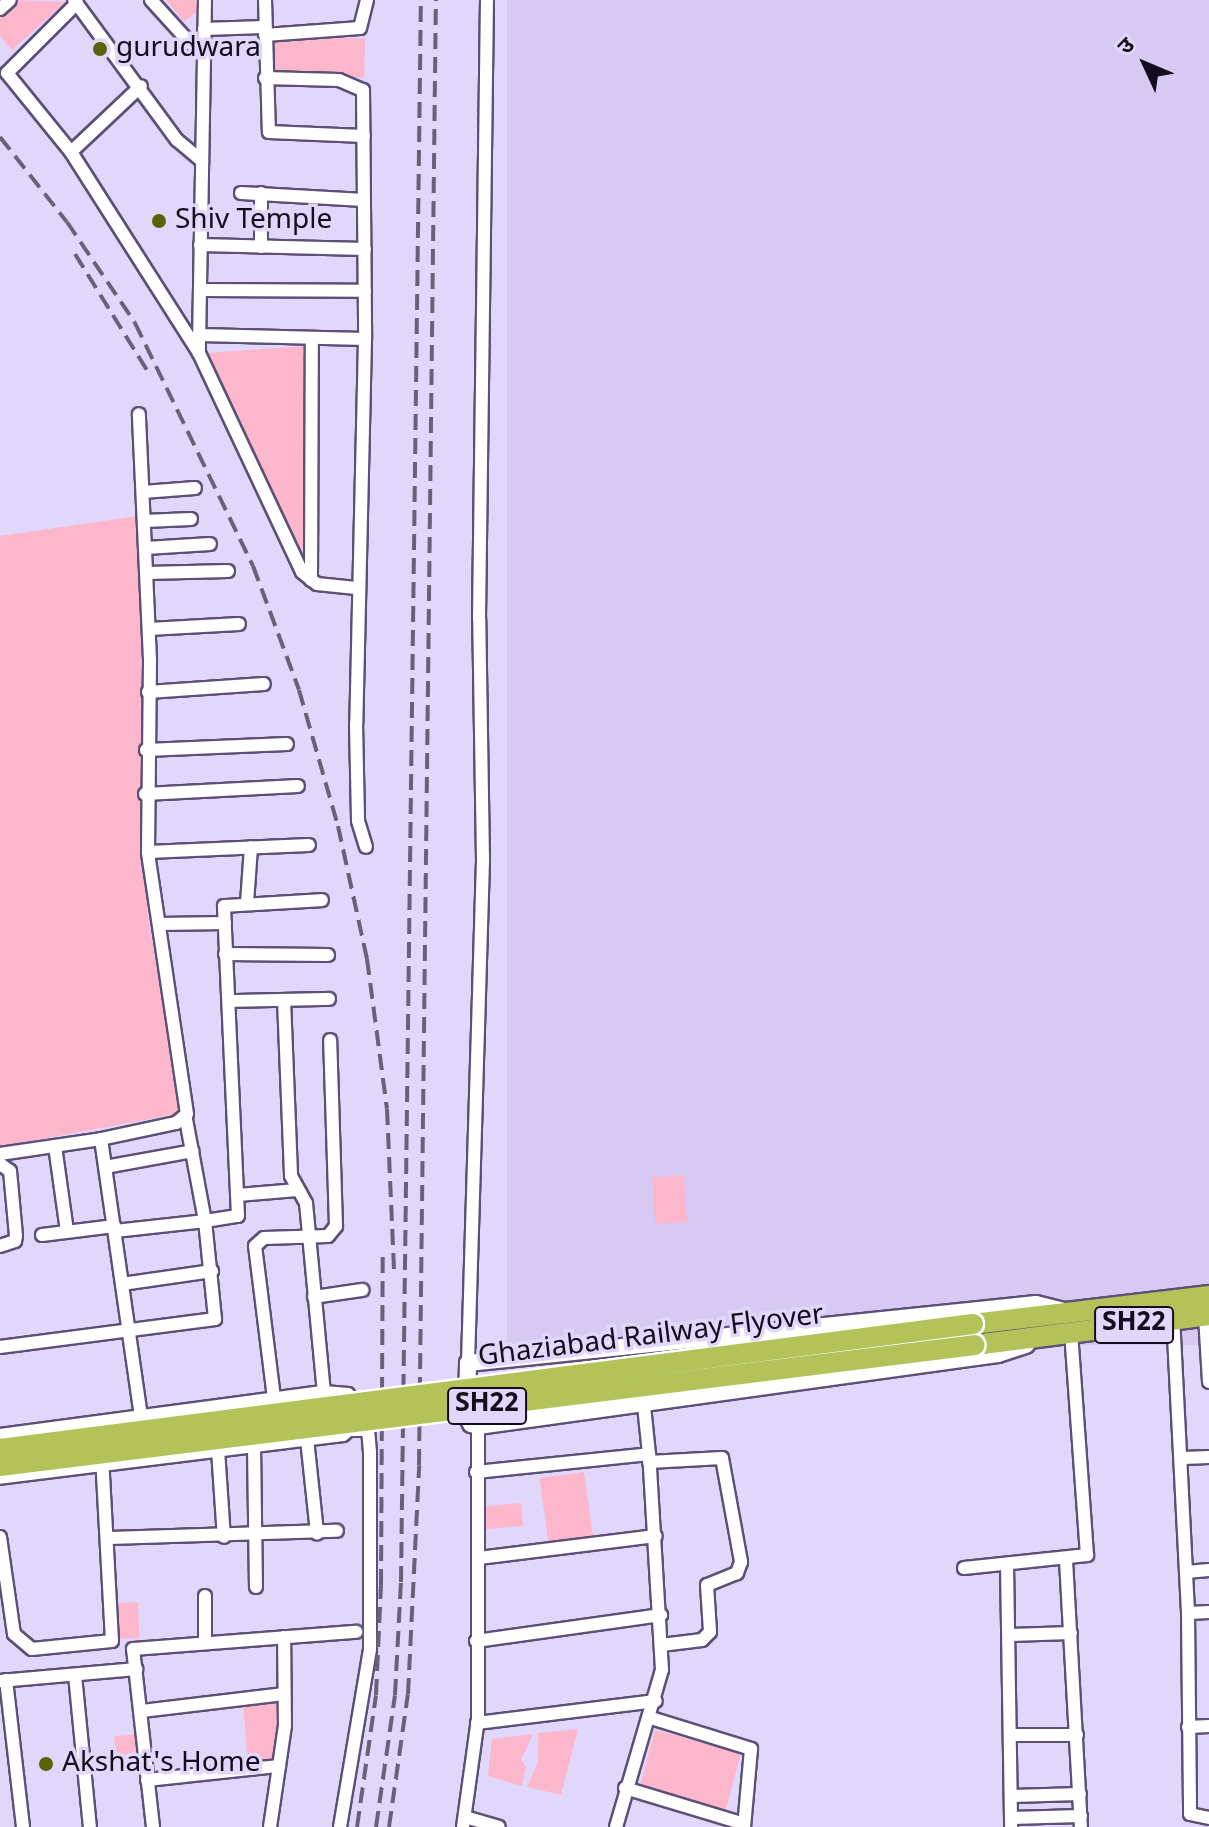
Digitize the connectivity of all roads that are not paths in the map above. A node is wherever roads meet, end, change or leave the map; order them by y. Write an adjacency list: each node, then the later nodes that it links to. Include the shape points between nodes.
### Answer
1 (10, 0): 8 (street)
2 (151, 0): 11 (street, via 190,43)
3 (205, 0): 9 (street)
4 (265, 0): 10 (street)
5 (367, 0): 10 (street, via 360,28)
6 (487, 0): 87 (street, via 479,618 483,860)
7 (76, 2): 13 (street); 15 (street, via 7,73)
8 (0, 9)
9 (204, 29): 10 (street); 11 (street)
10 (264, 31): 12 (street)
11 (204, 46): 16 (street)
12 (265, 78): 14 (street, via 339,80 359,86); 14 (street, via 269,132)
13 (141, 86): 15 (street); 16 (street, via 177,140)
14 (364, 136): 19 (street)
15 (71, 152): 28 (street)
16 (202, 161): 20 (street)
17 (241, 193): 18 (street)
18 (261, 193): 19 (street); 21 (street)
19 (364, 200): 22 (street)
20 (200, 245): 21 (street); 23 (street)
21 (261, 247): 22 (street)
22 (365, 249): 24 (street)
23 (200, 290): 24 (street); 25 (street)
24 (365, 291): 27 (street)
25 (199, 335): 26 (street); 28 (street)
26 (312, 339): 27 (street); 38 (street)
27 (365, 339): 39 (street)
28 (199, 353): 38 (street, via 214,393)
29 (139, 414): 31 (street)
30 (195, 488): 31 (street)
31 (143, 492): 33 (street)
32 (191, 519): 33 (street)
33 (144, 521): 35 (street)
34 (210, 544): 35 (street)
35 (146, 548): 37 (street)
36 (228, 571): 37 (street)
37 (147, 573): 41 (street)
38 (311, 580): 39 (street)
39 (356, 588): 50 (street, via 357,809)
40 (239, 624): 41 (street)
41 (149, 629): 43 (street)
42 (264, 684): 43 (street)
43 (148, 692): 45 (street)
44 (287, 744): 45 (street)
45 (146, 750): 47 (street)
46 (298, 786): 47 (street)
47 (145, 794): 51 (street)
48 (309, 845): 49 (street)
49 (251, 847): 51 (street); 53 (street)
50 (366, 847)
51 (148, 852): 55 (street)
52 (322, 900): 53 (street)
53 (247, 903): 54 (street, via 227,904)
54 (225, 923): 55 (street); 56 (street)
55 (159, 924): 62 (street)
56 (225, 954): 57 (street); 60 (street)
57 (328, 955)
58 (329, 999): 59 (street)
59 (284, 1000): 60 (street); 69 (street, via 291,1176)
60 (231, 1001): 70 (street)
61 (330, 1040): 75 (street, via 336,1226 328,1236)
62 (186, 1119): 63 (street); 65 (street)
63 (101, 1139): 64 (street); 68 (street)
64 (55, 1146): 66 (street); 73 (street)
65 (193, 1151): 68 (street); 71 (street)
66 (0, 1154)
67 (0, 1164): 76 (street, via 10,1171 16,1236)
68 (105, 1167): 72 (street)
69 (297, 1190): 70 (street); 75 (street, via 306,1203)
70 (238, 1195): 71 (street, via 236,1219)
71 (205, 1221): 72 (street); 77 (street)
72 (114, 1229): 73 (street); 78 (street)
73 (67, 1231): 74 (street)
74 (42, 1235)
75 (308, 1236): 80 (street); 90 (street, via 264,1238 255,1246)
76 (0, 1246)
77 (212, 1271): 78 (street); 84 (street, via 215,1319)
78 (122, 1284): 84 (street)
79 (362, 1290): 80 (street)
80 (314, 1297): 89 (street)
81 (1208, 1309): 82 (highway, SH22); 88 (street)
82 (1173, 1310): 83 (highway, SH22); 103 (street)
83 (1067, 1326): 86 (street, via 1036,1304); 91 (street, via 998,1354); 99 (highway, Ghaziabad Railway Flyover / SH22, bridge, via 973,1324); 104 (highway, Ghaziabad Railway Flyover / SH22, bridge, via 975,1345); 116 (street, via 1088,1551)
84 (129, 1332): 85 (street); 92 (street)
85 (0, 1347)
86 (638, 1347): 87 (street); 91 (street)
87 (468, 1363): 94 (street, via 467,1415)
88 (1209, 1382)
89 (324, 1392): 90 (street); 95 (street, via 348,1394)
90 (274, 1398): 92 (street)
91 (643, 1401): 94 (street); 102 (street)
92 (141, 1415): 93 (street)
93 (101, 1421): 96 (street); 105 (street)
94 (478, 1426): 106 (street)
95 (349, 1430): 97 (street); 159 (street, via 368,1430 370,1649)
96 (0, 1435)
97 (307, 1439): 98 (street); 109 (street)
98 (254, 1446): 100 (street); 110 (street)
99 (0, 1449)
100 (218, 1450): 105 (street); 113 (street)
101 (1209, 1457): 103 (street)
102 (649, 1458): 106 (street); 111 (street); 132 (street, via 722,1458 741,1562 737,1573 707,1585 710,1632 692,1644)
103 (1183, 1458): 120 (street)
104 (0, 1466)
105 (102, 1466): 107 (street); 114 (street)
106 (476, 1472): 115 (street)
107 (0, 1478)
108 (337, 1531): 109 (street)
109 (317, 1533): 110 (street)
110 (256, 1536): 113 (street); 121 (street)
111 (656, 1536): 115 (street); 125 (street)
112 (0, 1537): 114 (street, via 14,1634 32,1649 112,1641)
113 (224, 1537): 114 (street)
114 (108, 1538)
115 (479, 1558): 131 (street)
116 (1066, 1560): 117 (street); 127 (street)
117 (1007, 1564): 118 (street); 128 (street)
118 (964, 1568)
119 (1209, 1570): 120 (street)
120 (1186, 1572): 124 (street)
121 (256, 1587)
122 (205, 1596): 130 (street)
123 (1209, 1612): 124 (street)
124 (1188, 1613): 142 (street)
125 (661, 1615): 131 (street); 132 (street)
126 (356, 1632): 129 (street)
127 (1071, 1633): 128 (street); 144 (street)
128 (1010, 1635): 143 (street)
129 (284, 1637): 130 (street); 136 (street)
130 (205, 1640): 133 (street, via 133,1649)
131 (476, 1641): 140 (street)
132 (663, 1645): 137 (street)
133 (136, 1669): 134 (street); 138 (street)
134 (75, 1675): 135 (street); 156 (street)
135 (3, 1680): 155 (street)
136 (284, 1694): 138 (street); 145 (street)
137 (656, 1701): 139 (street); 140 (street)
138 (142, 1711): 146 (street)
139 (651, 1718): 147 (street); 154 (street, via 751,1749)
140 (477, 1723): 152 (street)
141 (1209, 1726): 142 (street)
142 (1188, 1727): 150 (street, via 1190,1814)
143 (1012, 1735): 144 (street); 149 (street)
144 (1077, 1735): 148 (street)
145 (279, 1766): 146 (street); 158 (street)
146 (147, 1780): 157 (street)
147 (625, 1788): 154 (street); 161 (street)
148 (1080, 1794): 149 (street); 151 (street)
149 (1012, 1796): 153 (street)
150 (1209, 1818)
151 (1081, 1821): 153 (street)
152 (464, 1822): 160 (street)
153 (1011, 1822)
154 (744, 1826)
155 (23, 1827)
156 (90, 1827)
157 (153, 1827)
158 (270, 1827)
159 (340, 1827)
160 (499, 1827)
161 (616, 1827)

